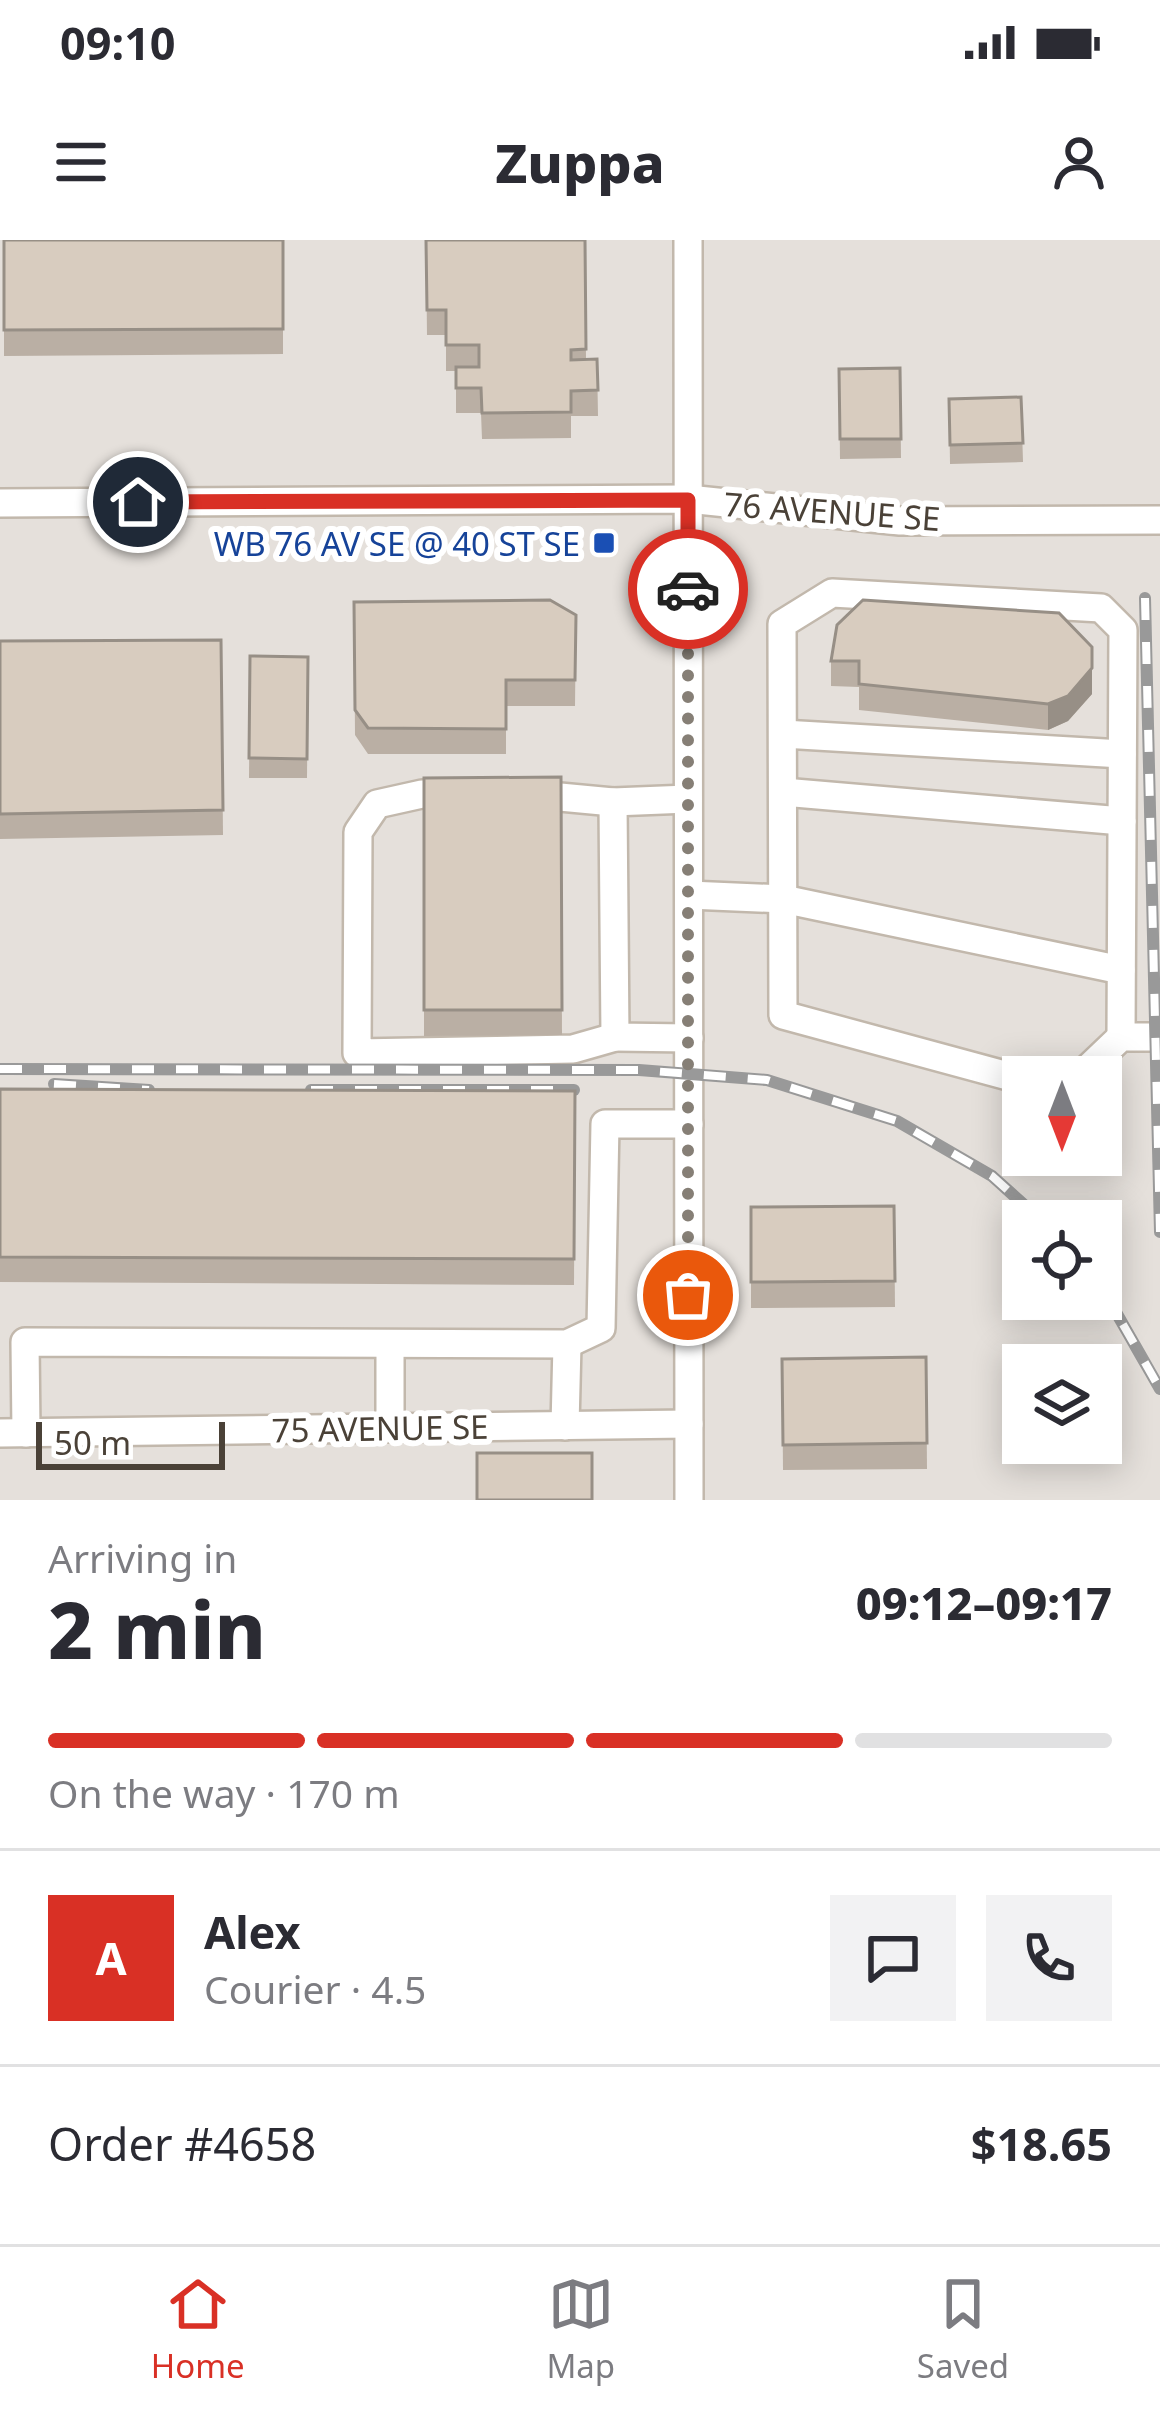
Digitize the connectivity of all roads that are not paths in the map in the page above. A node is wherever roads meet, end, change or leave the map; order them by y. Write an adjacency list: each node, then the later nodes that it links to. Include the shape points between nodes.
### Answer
1 (688, 240): 2 (street)
2 (688, 500): 3 (street, 76 AVENUE SE); 4 (street, 76 AVENUE SE, via 900,521); 8 (street)
3 (0, 503)
4 (1160, 520)
5 (783, 734): 6 (street); 6 (street, via 782,624 832,593 1078,606 1101,608 1123,630); 7 (street)
6 (1122, 754): 10 (street)
7 (783, 792): 10 (street); 12 (street)
8 (688, 799): 9 (street); 11 (street)
9 (613, 802): 14 (street); 14 (street, via 422,794 377,805 358,832 357,1053 573,1049)
10 (1122, 820): 13 (street)
11 (688, 895): 12 (street); 17 (street)
12 (783, 899): 13 (street); 19 (street, via 783,1015)
13 (1121, 970): 15 (street)
14 (616, 1037): 17 (street)
15 (1120, 1037): 16 (street); 18 (street)
16 (1160, 1037)
17 (688, 1038): 20 (street)
18 (1101, 1056)
19 (1002, 1074)
20 (688, 1124): 21 (street, via 604,1124 602,1328); 23 (street)
21 (567, 1343): 22 (street); 24 (street)
22 (390, 1346): 25 (street); 26 (street, via 25,1342)
23 (688, 1424): 24 (street, 75 AVENUE SE); 27 (street)
24 (566, 1426): 25 (street, 75 AVENUE SE)
25 (390, 1428): 26 (street, 75 AVENUE SE)
26 (13, 1433)
27 (689, 1500)

